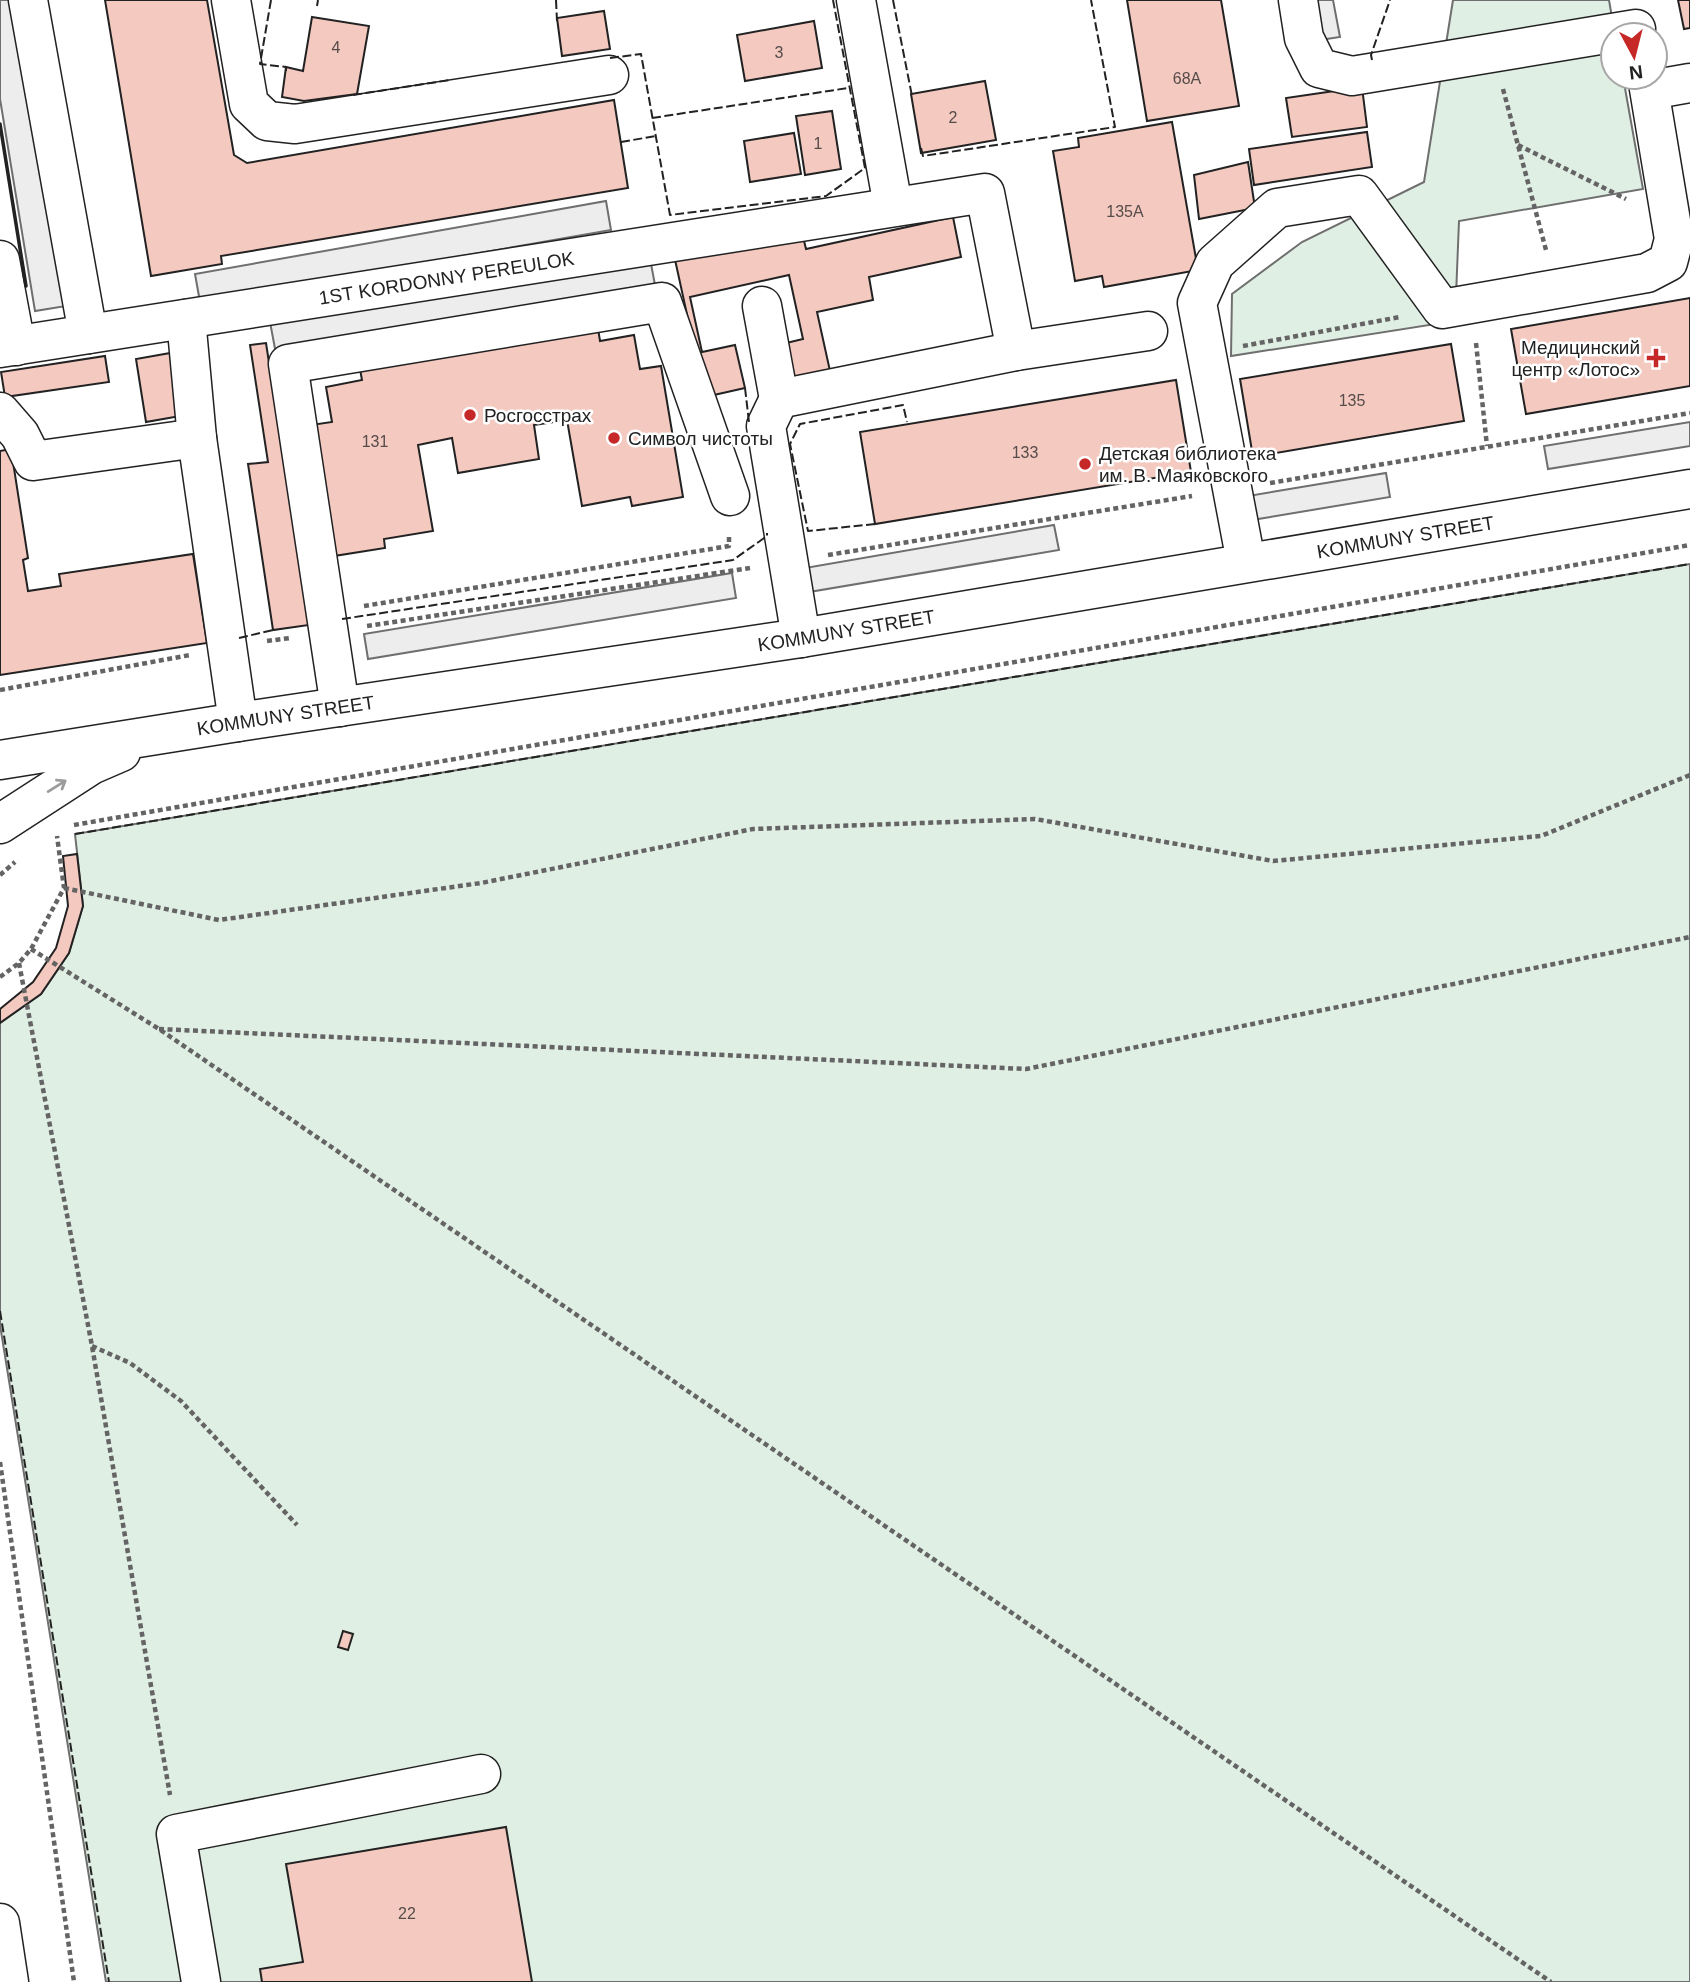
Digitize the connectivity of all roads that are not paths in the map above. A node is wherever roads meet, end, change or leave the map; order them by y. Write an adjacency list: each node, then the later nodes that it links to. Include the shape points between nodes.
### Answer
1 (28, 0): 15 (street)
2 (231, 0): 6 (street, via 249,104 267,121 295,124)
3 (856, 0): 10 (street)
4 (1298, 0): 5 (street, via 1304,38 1319,68 1352,76)
5 (1599, 29)
6 (609, 75)
7 (1690, 83): 8 (street)
8 (1669, 84)
9 (1649, 91): 23 (street, via 1674,239 1668,262 1647,273 1457,306 1359,195 1277,208 1215,263 1197,303)
10 (893, 206): 13 (street, 1ST KORDONNY PEREULOK); 17 (street, 1ST KORDONNY PEREULOK, via 985,193)
11 (0, 260): 16 (street)
12 (762, 306): 18 (street)
13 (186, 319): 15 (street, 1ST KORDONNY PEREULOK); 20 (street)
14 (1148, 331): 17 (street)
15 (88, 334): 16 (street, 1ST KORDONNY PEREULOK)
16 (8, 347)
17 (1016, 351): 18 (street)
18 (779, 399): 24 (street, via 766,426)
19 (0, 412): 20 (street, via 20,435 33,461)
20 (197, 438): 26 (street)
21 (1690, 489): 23 (street, KOMMUNY STREET)
22 (730, 496): 25 (street, via 662,302 288,364)
23 (1246, 562): 24 (street, KOMMUNY STREET)
24 (800, 638): 25 (street, KOMMUNY STREET)
25 (340, 707): 26 (street, KOMMUNY STREET)
26 (237, 722): 27 (street, KOMMUNY STREET)
27 (172, 732): 28 (street, KOMMUNY STREET); 29 (street, one-way to 27, via 91,765)
28 (0, 760)
29 (0, 824)
30 (481, 1774): 33 (street, via 176,1834)
31 (0, 1923): 32 (street)
32 (9, 1982)
33 (201, 1982)

